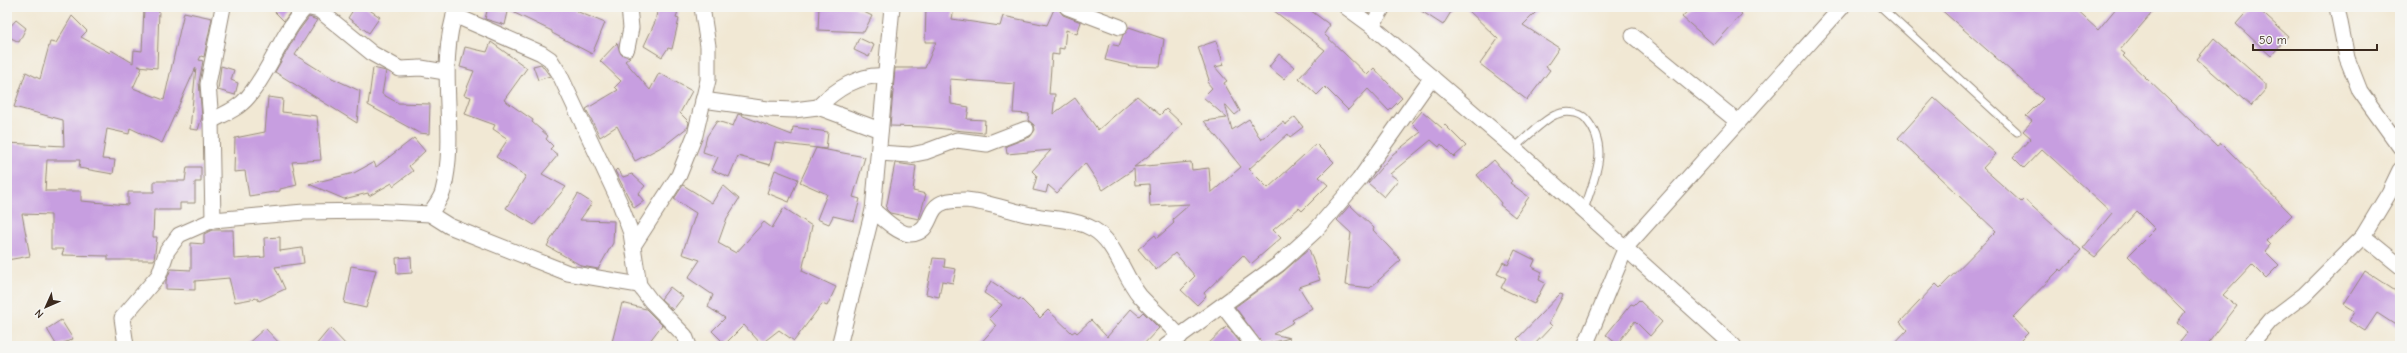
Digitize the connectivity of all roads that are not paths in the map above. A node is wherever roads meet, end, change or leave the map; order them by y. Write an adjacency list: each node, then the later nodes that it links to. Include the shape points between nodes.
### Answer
1 (223, 7): 21 (street, via 208,84)
2 (629, 7): 15 (street, via 631,28)
3 (702, 7): 19 (street, via 708,46 708,80)
4 (892, 7): 17 (street)
5 (1067, 7): 12 (street)
6 (1346, 7): 13 (street)
7 (1383, 7): 13 (street)
8 (1842, 7): 22 (street)
9 (1881, 7): 25 (lane)
10 (2337, 7): 26 (street, via 2347,58 2360,91)
11 (455, 11): 16 (street, via 448,36); 35 (street, via 550,59 572,98 619,201)
12 (1120, 26)
13 (1372, 26): 18 (street)
14 (1633, 36): 22 (street)
15 (627, 48)
16 (445, 72): 21 (street, via 421,68 400,69 373,54 319,10 306,7 294,20 248,98 236,108); 32 (street, via 449,147 443,192)
17 (885, 76): 20 (street, via 877,75 853,82 827,98); 24 (street)
18 (1432, 77): 27 (street); 39 (street, via 1359,180 1315,231 1279,264)
19 (703, 100): 20 (street, via 768,109 794,110); 35 (street, via 695,135 679,175)
20 (818, 107): 24 (street)
21 (211, 121): 33 (street)
22 (1738, 122): 36 (street)
23 (1026, 129): 28 (street, via 987,144 957,140 910,155)
24 (880, 130): 28 (street)
25 (2017, 132)
26 (2400, 147)
27 (1514, 148): 31 (street); 31 (lane, via 1554,115 1571,112 1584,116 1596,130 1600,144 1598,162)
28 (879, 153): 30 (street)
29 (2400, 170): 34 (street, via 2390,193)
30 (873, 210): 40 (street, via 908,235 919,233 926,228 936,207 944,202 966,200 1033,216 1077,222 1094,230 1107,241 1140,296); 43 (street)
31 (1584, 210): 36 (street)
32 (430, 214): 33 (street, via 319,212); 38 (street, via 449,226 568,273)
33 (213, 220): 41 (street, via 179,235 172,243 159,275 122,318)
34 (2363, 236): 37 (street); 48 (street, via 2304,295 2271,320)
35 (633, 246): 38 (street)
36 (1626, 247): 46 (street); 47 (street)
37 (2400, 266)
38 (639, 285): 42 (street, via 685,336)
39 (1222, 306): 40 (street); 45 (street)
40 (1180, 337): 44 (street)
41 (126, 346)
42 (689, 346)
43 (839, 346)
44 (1166, 346)
45 (1254, 346)
46 (1585, 346)
47 (1734, 346)
48 (2249, 346)

